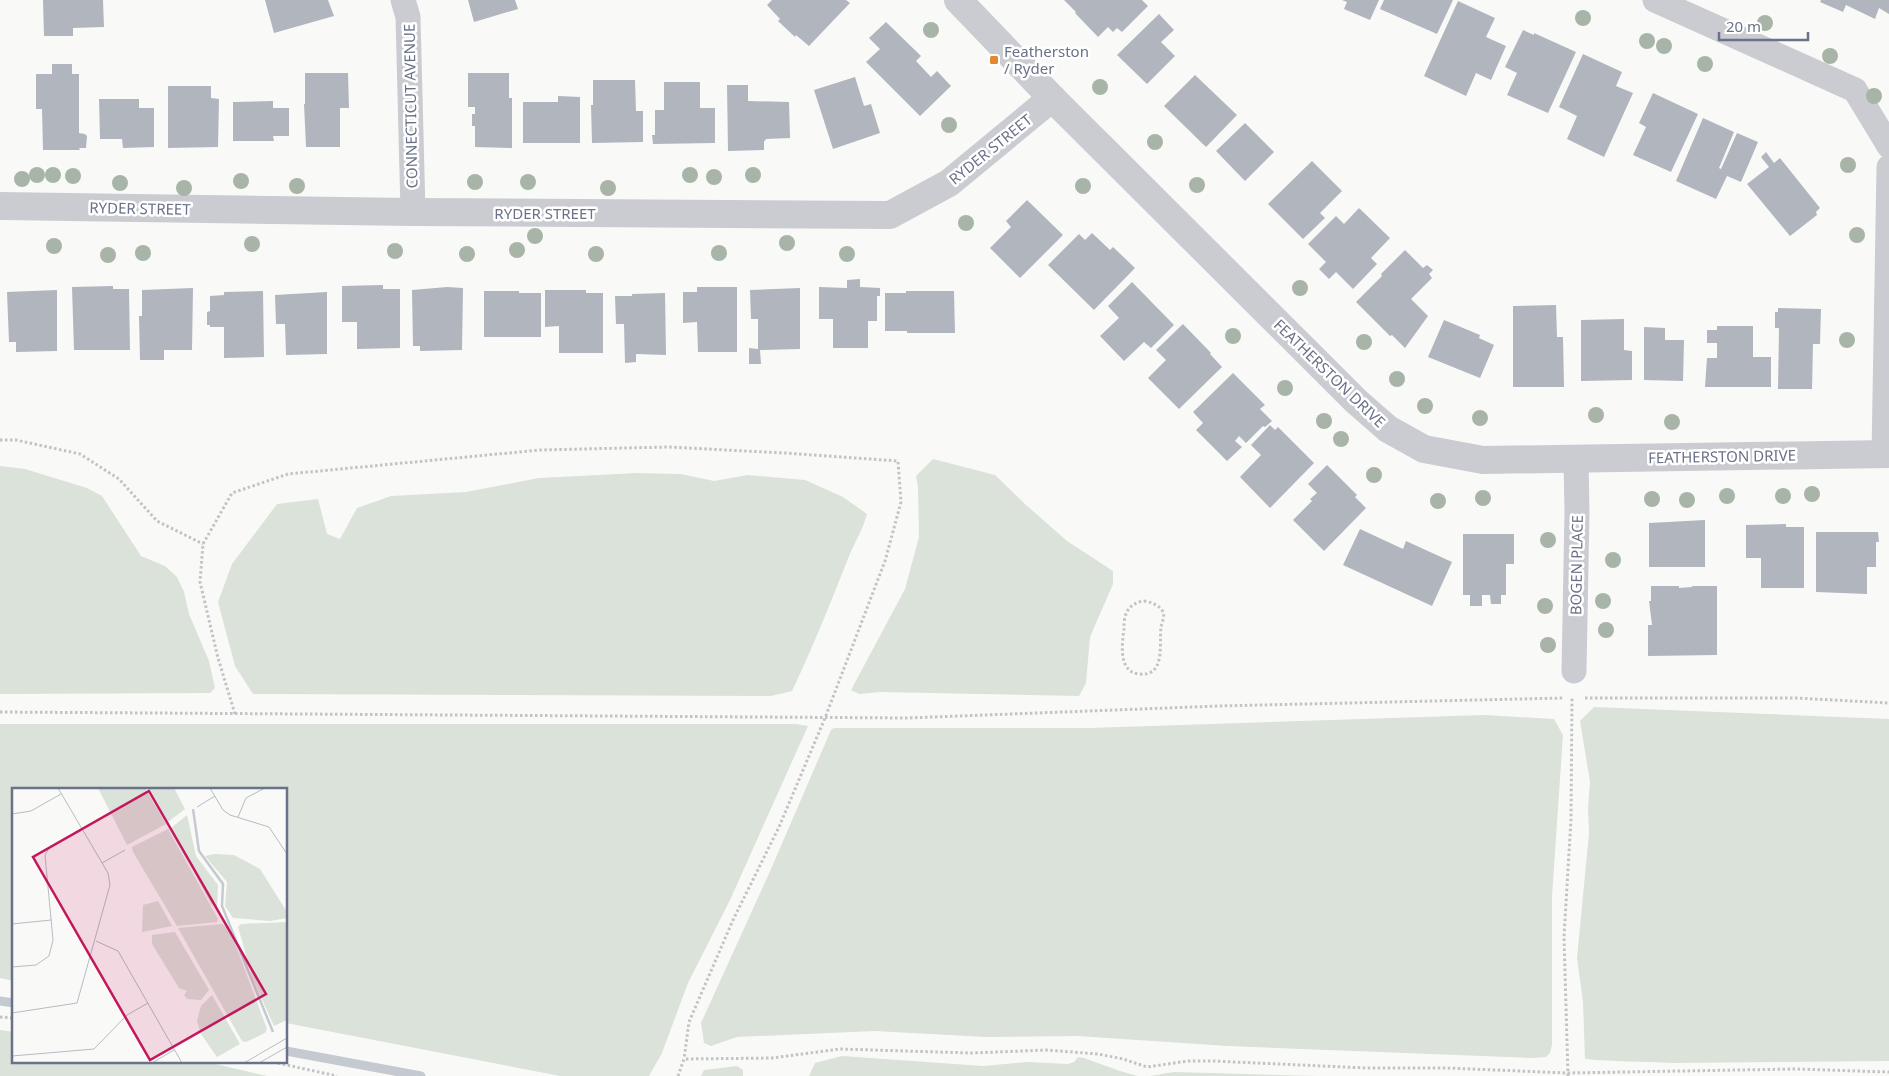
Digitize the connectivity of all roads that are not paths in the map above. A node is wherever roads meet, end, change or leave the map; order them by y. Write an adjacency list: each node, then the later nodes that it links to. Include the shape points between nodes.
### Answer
1 (403, 0): 8 (street, CONNECTICUT AVENUE, via 408,18)
2 (958, 0): 4 (street, FEATHERSTON DRIVE)
3 (1656, 0): 5 (street, via 1855,90)
4 (1052, 98): 8 (street, RYDER STREET, via 949,183 890,215); 10 (street, FEATHERSTON DRIVE, via 1388,429 1424,449 1483,460)
5 (1889, 146)
6 (1889, 166): 9 (street)
7 (0, 206): 8 (street, RYDER STREET)
8 (413, 212)
9 (1887, 454): 10 (street, FEATHERSTON DRIVE)
10 (1576, 459): 11 (street, BOGEN PLACE)
11 (1574, 671)

